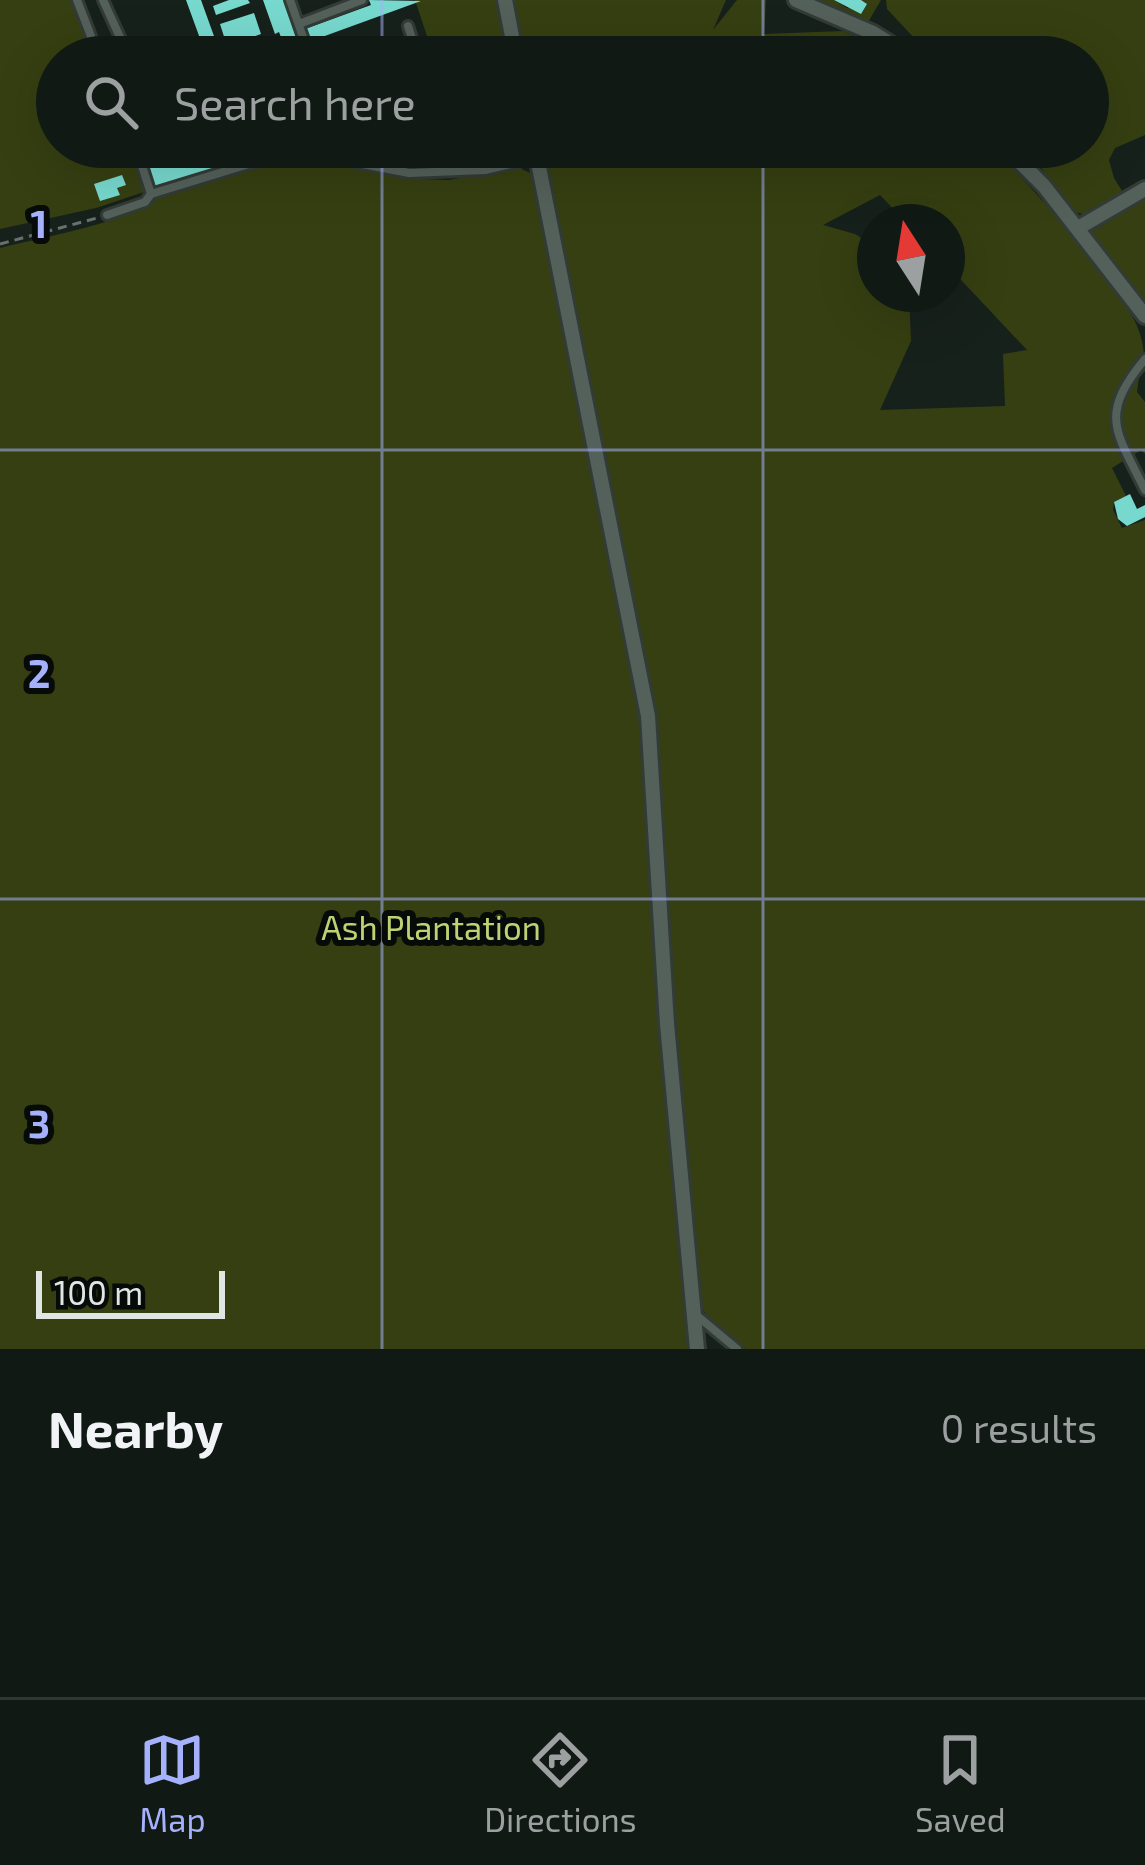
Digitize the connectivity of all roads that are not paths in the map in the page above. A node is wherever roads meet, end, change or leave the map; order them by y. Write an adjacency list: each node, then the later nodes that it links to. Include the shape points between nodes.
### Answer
1 (77, 0): 9 (lane)
2 (103, 0): 10 (lane)
3 (290, 0): 7 (lane)
4 (362, 0): 7 (lane)
5 (505, 0): 13 (street)
6 (796, 0): 14 (street)
7 (299, 24): 11 (lane)
8 (408, 26): 12 (lane)
9 (91, 36)
10 (119, 36)
11 (303, 36)
12 (411, 36)
13 (513, 36)
14 (878, 36)
15 (143, 168): 22 (lane)
16 (236, 168): 22 (lane)
17 (383, 168): 18 (lane)
18 (491, 168)
19 (539, 168): 28 (street, via 648,716)
20 (1027, 168): 24 (street)
21 (1145, 189): 24 (street)
22 (151, 194): 23 (lane)
23 (107, 215)
24 (1078, 228): 25 (street)
25 (1145, 316)
26 (1145, 359): 27 (lane, via 1114,413)
27 (1145, 490)
28 (694, 1313): 29 (street); 30 (lane)
29 (697, 1349)
30 (737, 1349)

